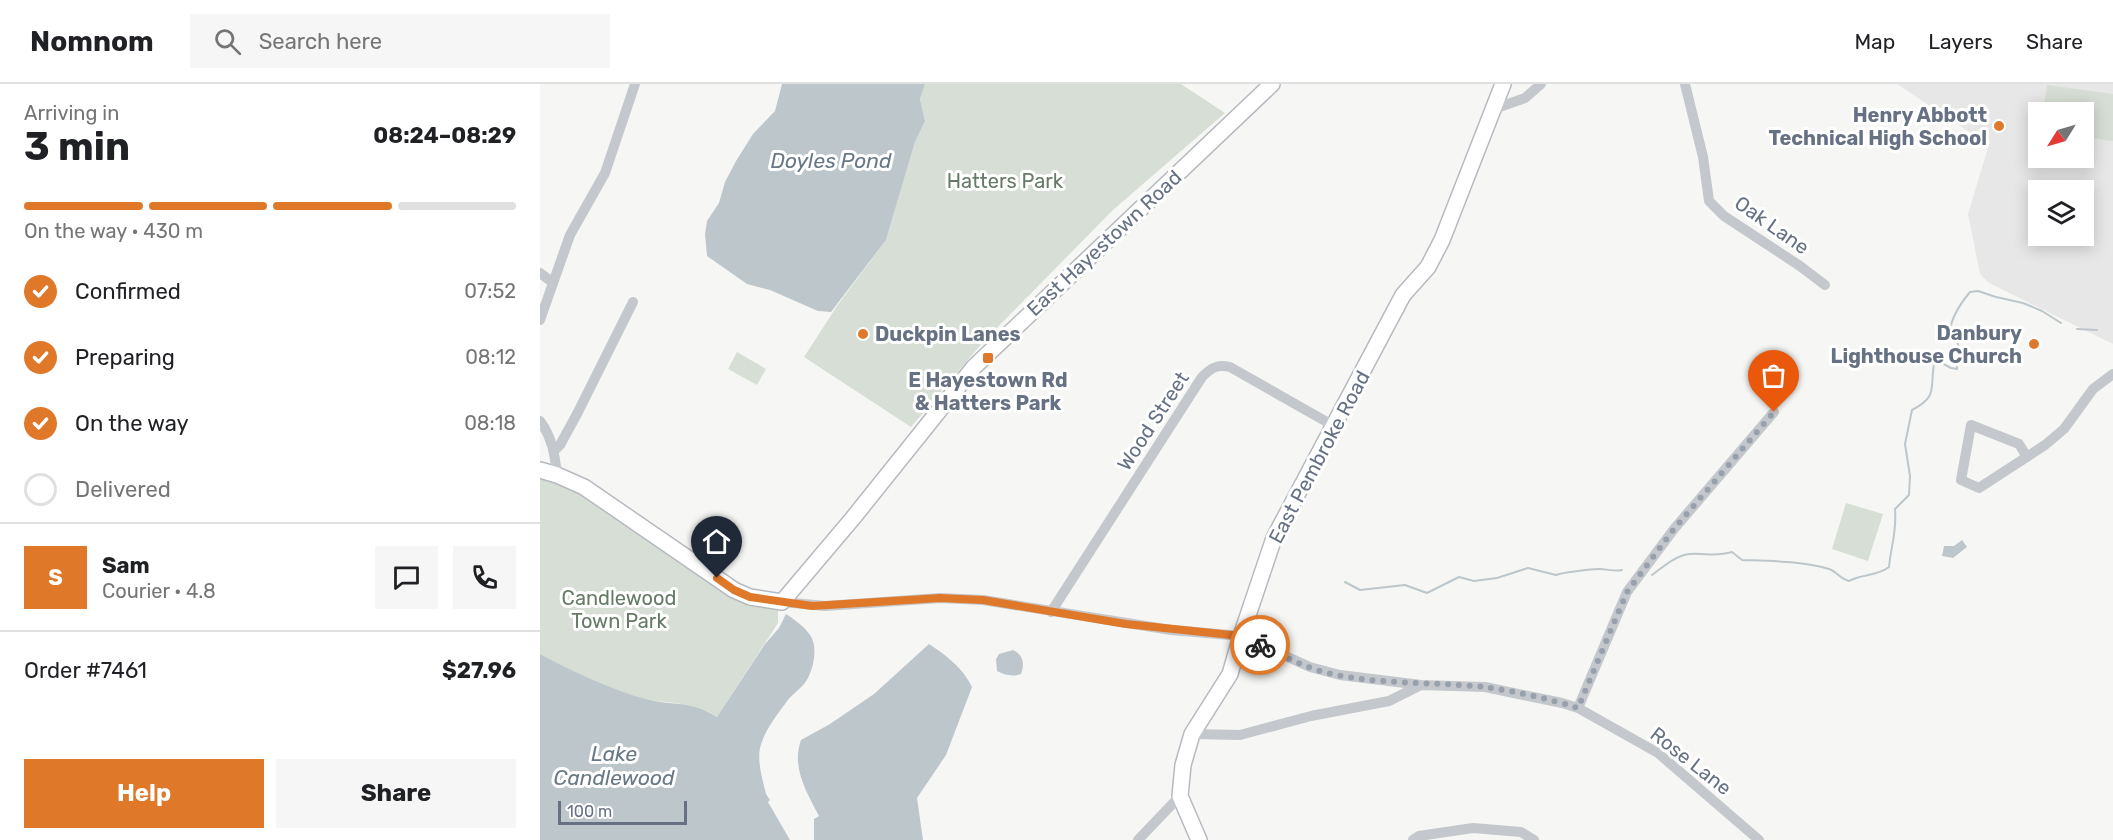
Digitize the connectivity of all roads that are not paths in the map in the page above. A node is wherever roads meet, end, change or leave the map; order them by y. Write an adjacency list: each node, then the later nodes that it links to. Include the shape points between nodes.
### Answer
1 (635, 84): 8 (street, via 604,173 570,235)
2 (1272, 84): 20 (street, East Hayestown Road, via 974,367)
3 (1503, 84): 6 (street, East Pembroke Road)
4 (1541, 84): 6 (street, via 1525,98)
5 (1685, 84): 9 (street, Oak Lane, via 1709,201 1724,216)
6 (1494, 109): 15 (street, East Pembroke Road, via 1433,258 1403,295)
7 (540, 273): 8 (street)
8 (552, 282): 11 (street)
9 (1825, 285)
10 (633, 302): 16 (street)
11 (540, 320)
12 (2113, 374): 17 (street, via 2093,389 2064,429)
13 (1774, 412): 24 (street, via 1674,529 1627,592)
14 (540, 421): 16 (street)
15 (1334, 426): 21 (street, Wood Street, via 1230,367 1210,368); 22 (street, East Pembroke Road, via 1274,538)
16 (554, 451): 19 (street)
17 (2027, 457): 17 (street, via 1979,488 1961,480 1971,425 2019,444)
18 (540, 470): 19 (street)
19 (557, 475): 20 (street, via 584,487 734,590)
20 (782, 602): 21 (street, via 825,606 940,598 983,600)
21 (1051, 612): 22 (street, via 1176,631)
22 (1241, 636): 23 (street, Rose Lane, via 1310,668); 25 (street, East Pembroke Road, via 1230,674)
23 (1421, 684): 24 (street, Rose Lane, via 1485,687); 25 (street, via 1389,701 1240,735)
24 (1578, 708): 31 (street, Rose Lane, via 1658,753)
25 (1192, 734): 26 (street, East Pembroke Road)
26 (1180, 796): 27 (street); 28 (street, East Pembroke Road)
27 (1138, 840)
28 (1199, 840)
29 (1413, 840): 30 (street, via 1473,828 1521,832)
30 (1534, 840)
31 (1759, 840)

